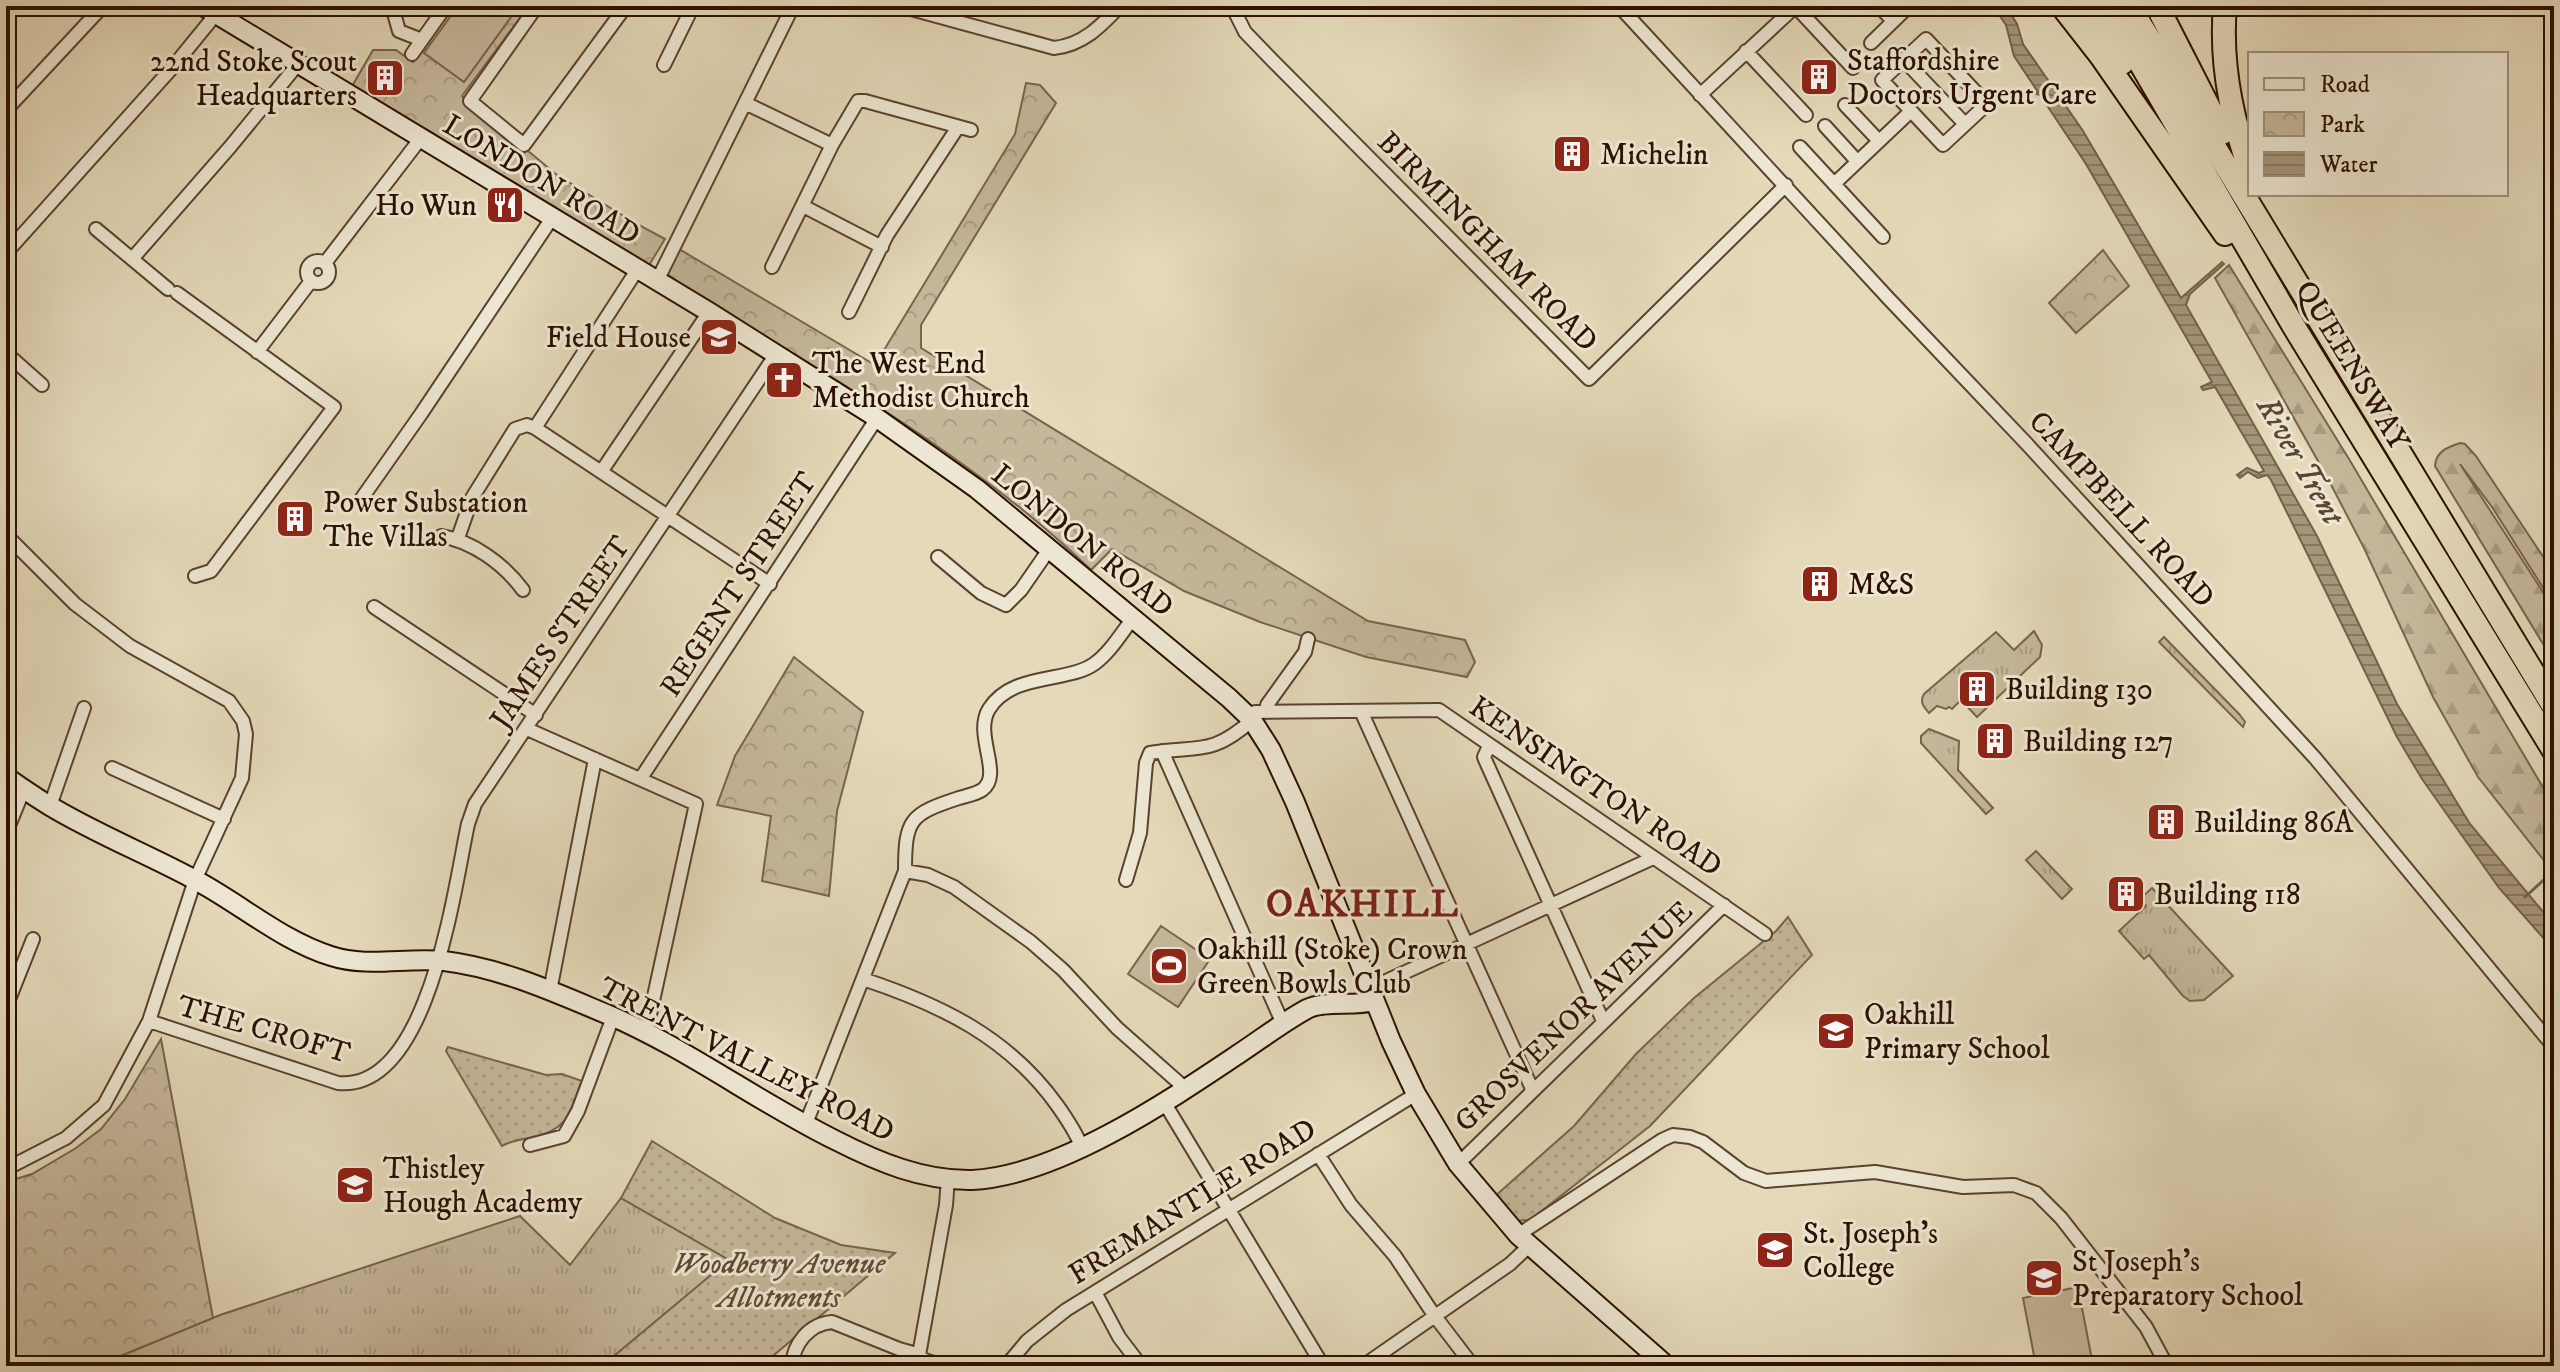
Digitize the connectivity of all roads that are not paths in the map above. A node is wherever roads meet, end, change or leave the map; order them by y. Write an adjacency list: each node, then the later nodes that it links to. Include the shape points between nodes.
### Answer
1 (103, 6): 36 (street)
2 (392, 6): 25 (street, via 399,31)
3 (446, 6): 25 (street)
4 (537, 6): 5 (street, via 470,101 524,145)
5 (626, 6)
6 (693, 6): 31 (street)
7 (793, 6): 34 (street)
8 (900, 6): 9 (street, via 1054,48 1073,44 1102,26)
9 (1120, 6)
10 (1232, 6): 49 (street, BIRMINGHAM ROAD, via 1245,32 1589,379)
11 (1619, 6): 24 (street, CAMPBELL ROAD)
12 (1628, 6): 24 (street, CAMPBELL ROAD)
13 (1796, 6): 27 (street); 32 (street)
14 (1879, 6): 23 (street)
15 (1909, 6): 23 (street)
16 (2062, 6): 54 (highway)
17 (2088, 6): 54 (highway)
18 (2107, 6): 66 (highway, QUEENSWAY)
19 (2129, 6): 65 (highway, QUEENSWAY)
20 (2157, 6): 47 (highway)
21 (2225, 6): 46 (highway, via 2229,99)
22 (210, 10): 30 (main road, LONDON ROAD); 58 (street, via 172,68)
23 (1893, 21): 26 (street)
24 (1635, 22): 33 (street, CAMPBELL ROAD)
25 (422, 40): 28 (street)
26 (1871, 43)
27 (1746, 51): 33 (street); 38 (street)
28 (412, 54)
29 (1904, 60): 37 (street, via 1882,80); 39 (street); 39 (street, via 1926,39 1937,50 1987,104)
30 (298, 64): 41 (main road, LONDON ROAD); 59 (street)
31 (664, 65)
32 (1853, 68)
33 (1700, 95): 49 (street, CAMPBELL ROAD)
34 (745, 103): 43 (street); 62 (street)
35 (1845, 105): 42 (street)
36 (6, 110)
37 (1911, 111): 39 (street, via 1943,145); 42 (street)
38 (1806, 115)
39 (1965, 124)
40 (1825, 126): 45 (street)
41 (421, 138): 53 (main road, LONDON ROAD); 67 (street, via 325,263 328,278 311,281)
42 (1879, 141): 45 (street)
43 (832, 145): 52 (street); 57 (street, via 858,101 964,128)
44 (1800, 147): 48 (street)
45 (1857, 161): 48 (street)
46 (2248, 164)
47 (2248, 182)
48 (1834, 184): 56 (street)
49 (1786, 185): 123 (street, CAMPBELL ROAD, via 2315,758)
50 (2255, 196): 65 (highway)
51 (2262, 196): 65 (highway)
52 (803, 206): 57 (street); 60 (street)
53 (552, 218): 61 (main road, LONDON ROAD); 74 (street)
54 (2216, 222): 66 (highway)
55 (96, 229): 59 (street)
56 (1883, 237)
57 (882, 247): 64 (street)
58 (6, 253)
59 (132, 259): 67 (street)
60 (772, 267)
61 (637, 270): 62 (main road, LONDON ROAD); 72 (street)
62 (657, 281): 63 (main road, LONDON ROAD)
63 (709, 312): 69 (main road, LONDON ROAD); 73 (street)
64 (849, 312)
65 (2320, 320): 87 (highway, QUEENSWAY)
66 (2293, 325): 95 (highway, QUEENSWAY)
67 (257, 352): 81 (street, via 334,407 211,571)
68 (6, 353): 70 (street)
69 (776, 354): 71 (main road, LONDON ROAD); 75 (street, JAMES STREET)
70 (42, 385)
71 (877, 418): 79 (main road, LONDON ROAD); 83 (street, REGENT STREET)
72 (535, 428): 73 (street); 78 (street, via 515,429 472,498)
73 (601, 472): 75 (street)
74 (362, 498)
75 (668, 516): 83 (street); 90 (street, JAMES STREET)
76 (6, 535): 102 (street, via 75,604 130,646 229,701 237,711 246,734 242,778)
77 (441, 536): 78 (street)
78 (458, 538): 82 (street)
79 (1050, 548): 80 (street, via 1006,605 981,593); 85 (main road, LONDON ROAD)
80 (938, 557)
81 (195, 576)
82 (522, 582)
83 (770, 584): 99 (street, REGENT STREET)
84 (374, 607): 90 (street)
85 (1134, 617): 91 (main road, LONDON ROAD); 105 (street, via 1095,663 1034,681 1009,692 988,710 983,726 989,783 982,791 916,816 908,829)
86 (1308, 639): 91 (street, via 1305,652)
87 (2554, 707)
88 (84, 708): 101 (street)
89 (1361, 711): 91 (street, KENSINGTON ROAD); 93 (street, KENSINGTON ROAD, via 1439,710); 112 (street)
90 (536, 715): 92 (street, JAMES STREET)
91 (1255, 716): 94 (street, via 1216,745); 116 (main road, LONDON ROAD)
92 (527, 729): 96 (street); 113 (street, JAMES STREET, via 475,804)
93 (1489, 746): 104 (street, KENSINGTON ROAD); 108 (street, via 1484,757)
94 (1162, 751): 107 (street, via 1147,758 1140,833); 121 (street)
95 (2554, 751)
96 (595, 759): 99 (street); 115 (street)
97 (112, 768): 102 (street)
98 (6, 777): 100 (main road, TRENT VALLEY ROAD)
99 (641, 778): 122 (street, via 696,804)
100 (24, 789): 101 (main road, TRENT VALLEY ROAD); 103 (street)
101 (50, 806): 106 (main road, TRENT VALLEY ROAD)
102 (224, 819): 106 (street)
103 (6, 833)
104 (1653, 858): 108 (street); 109 (street, KENSINGTON ROAD)
105 (905, 871): 114 (street); 124 (street, via 954,887 1031,942)
106 (195, 880): 113 (main road, TRENT VALLEY ROAD, via 322,953 361,962); 119 (street)
107 (1126, 880)
108 (1551, 905): 112 (street); 120 (street)
109 (1724, 905): 110 (street, KENSINGTON ROAD); 120 (street, GROSVENOR AVENUE)
110 (1765, 934)
111 (33, 939): 117 (street)
112 (1465, 944): 116 (street); 125 (street)
113 (438, 960): 115 (main road, TRENT VALLEY ROAD, via 480,966); 119 (street, THE CROFT, via 410,1033 398,1052 365,1081 338,1083)
114 (863, 979): 128 (street); 130 (street, via 946,1012 1014,1056 1039,1081)
115 (550, 991): 118 (main road, TRENT VALLEY ROAD)
116 (1372, 994): 121 (main road, TRENT VALLEY ROAD, via 1357,1006 1311,1007); 126 (main road, LONDON ROAD)
117 (6, 1007)
118 (613, 1017): 122 (main road, TRENT VALLEY ROAD); 129 (street, via 564,1136)
119 (149, 1021): 133 (street, via 104,1105 66,1138)
120 (1603, 1021): 125 (street, GROSVENOR AVENUE)
121 (1283, 1024): 124 (main road, TRENT VALLEY ROAD)
122 (646, 1033): 128 (main road, TRENT VALLEY ROAD)
123 (2554, 1047)
124 (1186, 1089): 127 (main road, TRENT VALLEY ROAD)
125 (1533, 1091): 132 (street, GROSVENOR AVENUE)
126 (1416, 1094): 131 (street, FREMANTLE ROAD); 132 (main road, LONDON ROAD)
127 (1164, 1102): 130 (main road, TRENT VALLEY ROAD); 135 (street)
128 (805, 1126): 134 (main road, TRENT VALLEY ROAD, via 903,1170)
129 (530, 1145)
130 (1082, 1148): 134 (main road, TRENT VALLEY ROAD, via 1021,1171 972,1180)
131 (1318, 1154): 135 (street, FREMANTLE ROAD); 138 (street)
132 (1458, 1164): 136 (main road, LONDON ROAD)
133 (6, 1169)
134 (948, 1178): 139 (street)
135 (1229, 1208): 137 (street, FREMANTLE ROAD); 144 (street)
136 (1524, 1240): 138 (street, via 1510,1264); 147 (main road, LONDON ROAD); 148 (street, via 1673,1135 1703,1142 1744,1173 1766,1181 1875,1172 1963,1187 2014,1185 2036,1193 2061,1218 2146,1327)
137 (1095, 1292): 142 (street, FREMANTLE ROAD, via 1046,1324); 143 (street)
138 (1434, 1315): 145 (street); 146 (street)
139 (919, 1359): 140 (street, via 832,1322 802,1336); 141 (street)
140 (792, 1366)
141 (943, 1366)
142 (1006, 1366)
143 (1141, 1366)
144 (1323, 1366)
145 (1363, 1366)
146 (1473, 1366)
147 (1667, 1366)
148 (2167, 1366)

